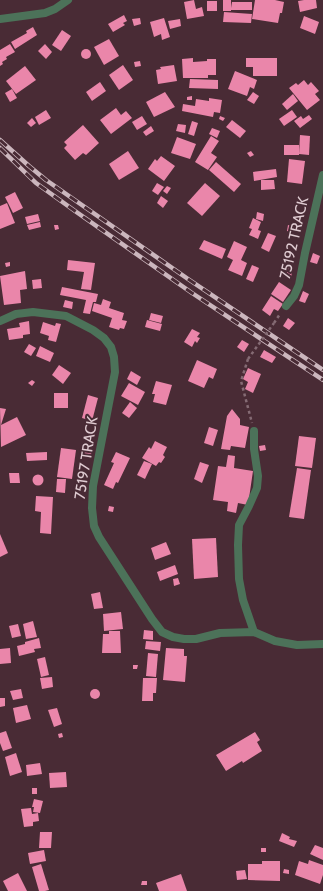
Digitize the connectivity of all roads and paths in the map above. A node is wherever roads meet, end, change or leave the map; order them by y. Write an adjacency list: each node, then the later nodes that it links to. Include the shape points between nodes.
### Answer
1 (68, 0): 2 (street, via 45,13)
2 (0, 19)
3 (323, 175): 4 (street, 75192 TRACK, via 299,285)
4 (286, 306)
5 (0, 321): 8 (street, 75197 TRACK, via 16,314 33,312 66,316 93,330 111,347 115,372 93,486 94,526 162,632 173,637 196,639 220,633)
6 (274, 324): 7 (path, bridge, via 248,359 241,381)
7 (254, 431): 8 (street, via 257,488 238,532 239,579)
8 (254, 632): 9 (street, via 275,641 297,645)
9 (323, 644)

